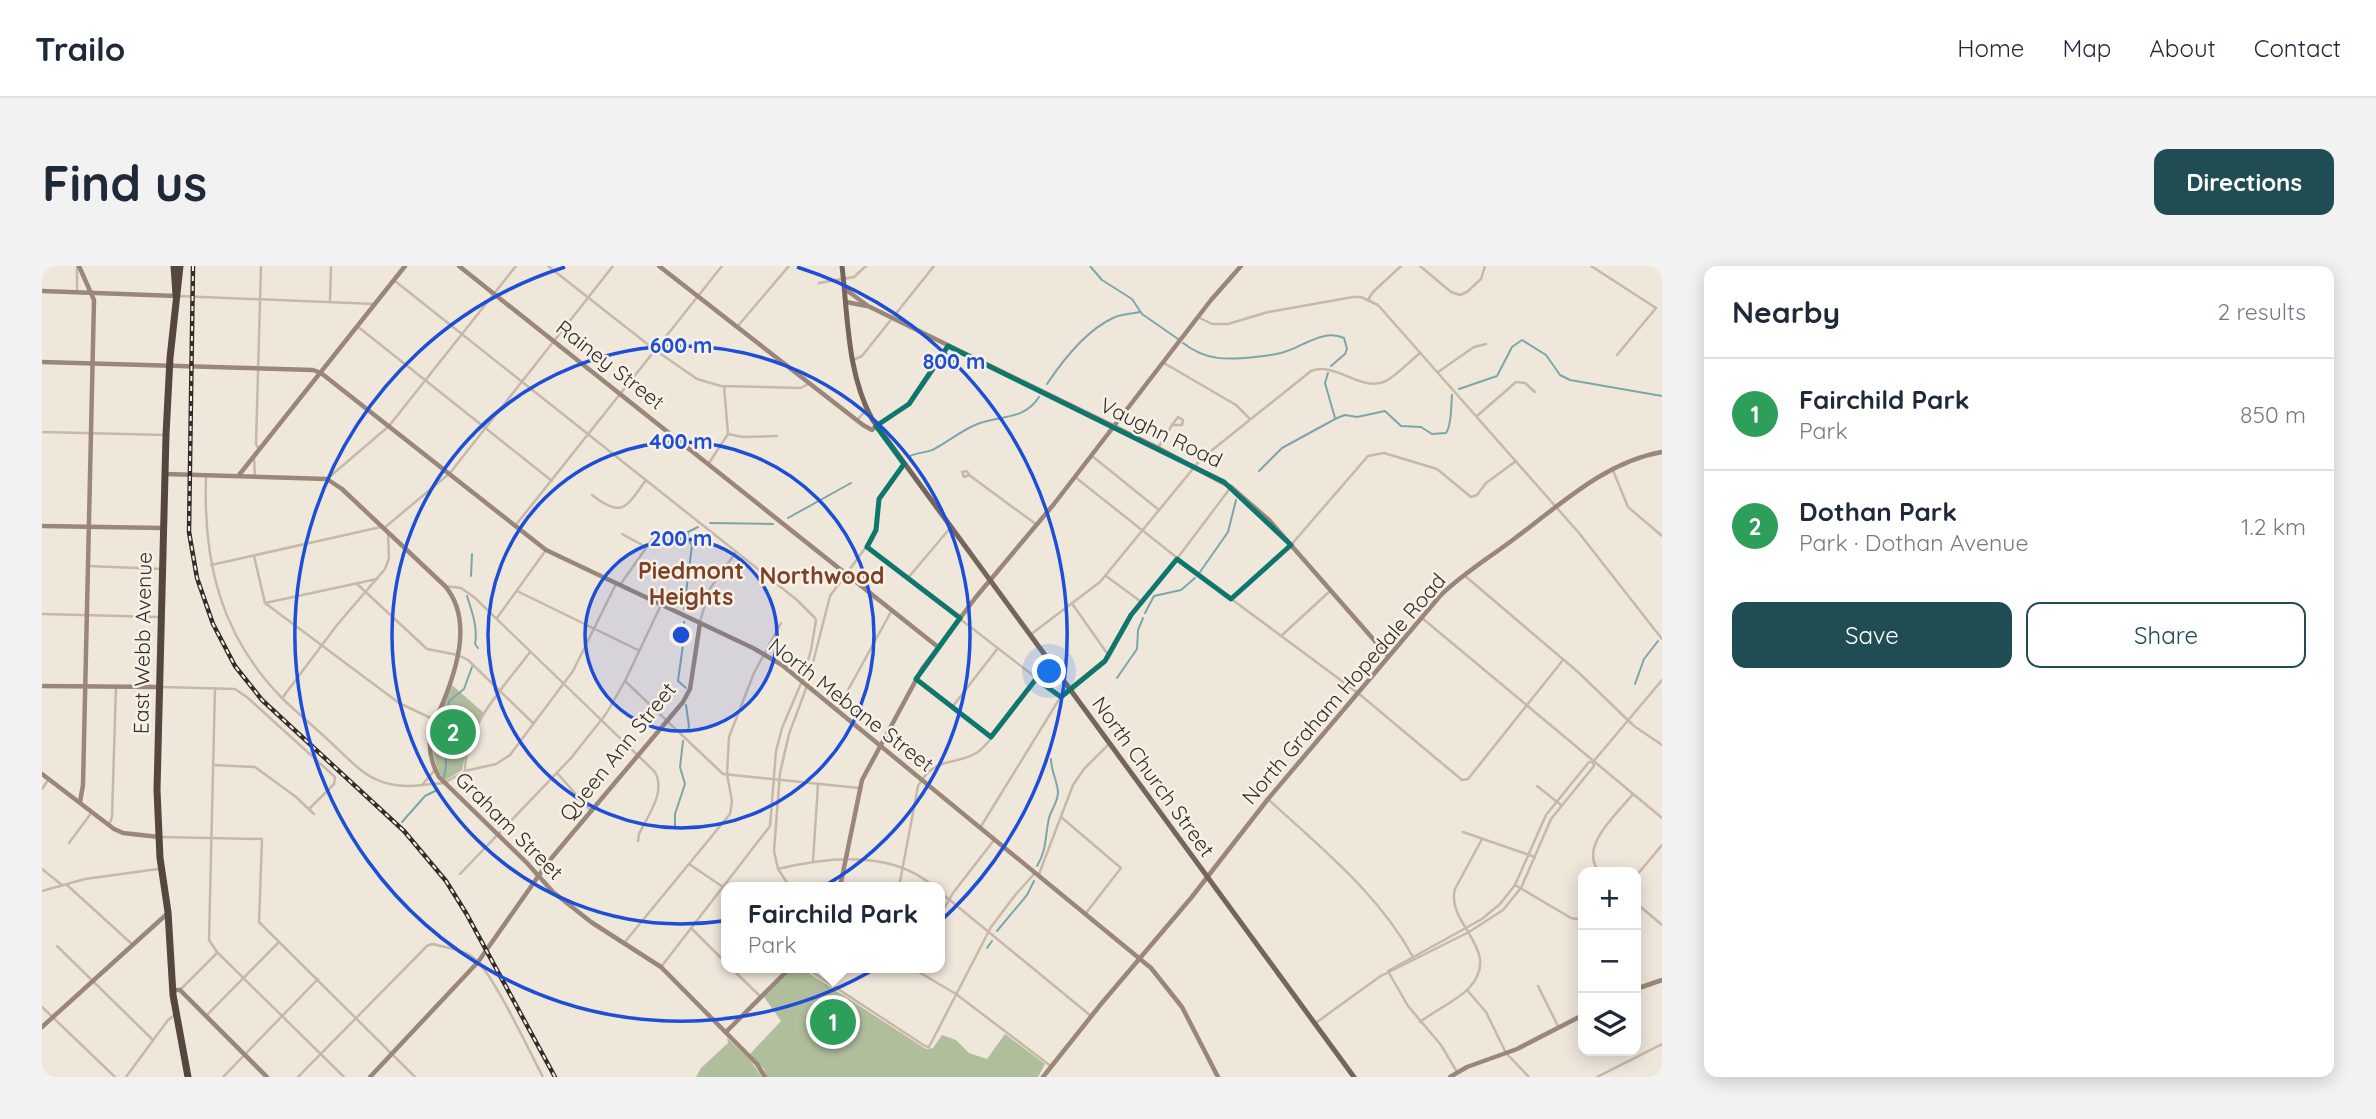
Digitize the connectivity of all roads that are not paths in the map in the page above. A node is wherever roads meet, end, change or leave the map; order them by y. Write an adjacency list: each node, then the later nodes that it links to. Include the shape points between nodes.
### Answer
1 (78, 266): 27 (street); 28 (street)
2 (174, 266): 30 (highway, East Webb Avenue)
3 (180, 266): 30 (highway, East Webb Avenue)
4 (261, 266): 33 (street)
5 (331, 266): 35 (street)
6 (405, 266): 23 (street)
7 (458, 266): 29 (street, Rainey Street)
8 (516, 266): 29 (street)
9 (548, 266): 32 (street)
10 (613, 266): 32 (street)
11 (659, 266): 31 (street)
12 (722, 266): 31 (street)
13 (789, 266): 42 (street)
14 (842, 266): 22 (main road, North Church Street)
15 (866, 266): 22 (street, via 856,276)
16 (934, 266): 40 (street)
17 (1241, 266): 39 (street)
18 (1401, 266): 34 (street)
19 (1420, 266): 20 (street, via 1460,295 1481,279)
20 (1485, 266)
21 (1591, 266): 49 (street, via 1656,309)
22 (843, 279): 24 (street); 25 (main road, North Church Street)
23 (394, 281): 37 (street); 43 (street)
24 (819, 283)
25 (844, 288): 36 (main road, North Church Street); 38 (street, Vaughn Road)
26 (42, 291): 27 (street)
27 (77, 292): 28 (street)
28 (93, 293): 30 (street); 52 (street)
29 (494, 294): 43 (street); 44 (street, Rainey Street)
30 (176, 296): 33 (street); 54 (highway, East Webb Avenue)
31 (698, 297): 42 (street); 47 (street)
32 (588, 298): 44 (street); 47 (street)
33 (259, 300): 35 (street); 55 (street)
34 (1368, 300): 39 (street, via 1341,299 1223,325); 48 (street, via 1382,309)
35 (330, 302): 37 (street)
36 (846, 302): 38 (street, Vaughn Road); 50 (main road, North Church Street)
37 (375, 304): 41 (street)
38 (868, 306): 40 (street, Vaughn Road)
39 (1198, 317): 53 (street)
40 (893, 318): 46 (street, Vaughn Road); 50 (street, via 862,356)
41 (357, 326): 57 (street); 58 (street)
42 (737, 327): 60 (street)
43 (462, 334): 58 (street); 59 (street)
44 (554, 341): 59 (street); 63 (street, Rainey Street)
45 (1486, 344): 56 (street)
46 (948, 346): 70 (street, via 909,404); 72 (street, Vaughn Road)
47 (655, 350): 61 (street, via 697,379); 63 (street)
48 (1420, 352): 56 (street); 67 (street, via 1379,383 1315,369)
49 (1617, 355)
50 (853, 360): 64 (main road, North Church Street)
51 (42, 362): 52 (street)
52 (93, 363): 54 (street); 74 (street)
53 (1164, 363): 67 (street, via 1230,401); 72 (street)
54 (170, 365): 55 (street); 76 (highway, East Webb Avenue)
55 (257, 368): 57 (street); 80 (street)
56 (1438, 372): 65 (street)
57 (321, 373): 69 (street, North Mebane Street); 80 (street)
58 (426, 380): 69 (street); 71 (street)
59 (522, 382): 71 (street); 77 (street)
60 (809, 384): 61 (street, via 801,388); 66 (street)
61 (724, 386): 75 (street)
62 (1535, 392): 65 (street, via 1516,382)
63 (621, 394): 77 (street); 85 (street, Rainey Street)
64 (867, 409): 66 (street); 70 (main road, North Church Street)
65 (1477, 416): 84 (street)
66 (858, 419): 70 (street, via 872,430)
67 (1250, 419): 87 (street)
68 (1172, 425): 79 (street)
69 (389, 426): 89 (street, North Mebane Street); 96 (street)
70 (876, 426): 86 (main road, North Church Street)
71 (485, 428): 89 (street); 98 (street)
72 (1115, 428): 79 (street, Vaughn Road); 82 (street)
73 (42, 432): 74 (street)
74 (91, 433): 76 (street); 106 (street)
75 (728, 434): 78 (street); 85 (street)
76 (166, 435): 90 (highway, East Webb Avenue)
77 (589, 436): 97 (street); 98 (street)
78 (777, 436)
79 (1158, 448): 87 (street, Vaughn Road)
80 (259, 450): 83 (street)
81 (1662, 452): 88 (street, North Graham Hopedale Road)
82 (1092, 456): 95 (street); 102 (street)
83 (254, 457): 93 (street); 94 (street)
84 (1516, 461): 101 (street); 115 (street, via 1471,497 1437,469 1384,453 1372,454)
85 (709, 463): 125 (street, Rainey Street)
86 (904, 464): 107 (main road, North Church Street); 117 (street, via 879,499 876,530)
87 (1194, 466): 99 (street, Vaughn Road); 102 (street)
88 (1612, 468): 101 (street, North Graham Hopedale Road); 114 (street, via 1628,507)
89 (450, 473): 105 (street, North Mebane Street); 109 (street)
90 (165, 474): 92 (street); 108 (highway, East Webb Avenue)
91 (969, 475): 103 (street)
92 (206, 476): 93 (street); 122 (street)
93 (239, 476): 94 (street)
94 (255, 476): 96 (street)
95 (1075, 477): 103 (street); 111 (street)
96 (327, 479): 109 (street, Graham Street)
97 (646, 480): 100 (street, via 621,507 609,508); 119 (street)
98 (553, 481): 105 (street)
99 (1231, 487): 115 (street, Vaughn Road); 121 (street)
100 (592, 495)
101 (1557, 507): 127 (street, North Graham Hopedale Road); 156 (street)
102 (1159, 510): 111 (street)
103 (1037, 525): 130 (street)
104 (42, 526): 106 (street)
105 (515, 526): 118 (street, North Mebane Street)
106 (88, 527): 108 (street); 123 (street)
107 (951, 527): 128 (street); 130 (main road, North Church Street)
108 (163, 528): 124 (highway, East Webb Avenue)
109 (382, 528): 112 (street, Graham Street); 120 (street)
110 (658, 531): 116 (street)
111 (1143, 531): 121 (street); 126 (street)
112 (388, 534): 129 (street, via 389,558); 133 (street, Graham Street)
113 (622, 534): 116 (street)
114 (1662, 536)
115 (1291, 545): 134 (street, Vaughn Road); 137 (street)
116 (646, 547): 132 (street)
117 (867, 547): 125 (street); 128 (street)
118 (546, 550): 132 (street, North Mebane Street); 135 (street)
119 (736, 552): 146 (street); 151 (street, Queen Ann Street, via 709,590)
120 (254, 556): 122 (street); 139 (street)
121 (1177, 559): 137 (street); 138 (street)
122 (211, 565): 183 (street, via 224,610 240,642)
123 (88, 566): 124 (street); 144 (street)
124 (162, 569): 145 (highway, East Webb Avenue)
125 (846, 573): 142 (street, Rainey Street); 150 (street, via 830,596)
126 (1106, 576): 138 (street); 141 (street)
127 (1464, 576): 148 (street, North Graham Hopedale Road); 166 (street)
128 (908, 578): 147 (street)
129 (377, 579): 131 (street); 136 (street)
130 (990, 580): 147 (street); 154 (main road, North Church Street)
131 (356, 583): 136 (street); 139 (street)
132 (618, 584): 140 (street, North Mebane Street); 153 (street)
133 (445, 586): 149 (street, via 467,591); 163 (street, Graham Street, via 458,609)
134 (1331, 591): 155 (street); 164 (street, Vaughn Road)
135 (517, 592): 149 (street); 153 (street)
136 (365, 593): 157 (street); 163 (street, via 427,649)
137 (1231, 598): 155 (street)
138 (1141, 602): 165 (street)
139 (265, 603): 157 (street)
140 (661, 605): 151 (street, North Mebane Street); 160 (street)
141 (1073, 605): 154 (street); 165 (street)
142 (892, 610): 158 (street, Rainey Street); 186 (street)
143 (42, 614): 144 (street)
144 (87, 615): 145 (street); 176 (street)
145 (160, 617): 177 (highway, East Webb Avenue)
146 (815, 618): 150 (street); 171 (street)
147 (960, 618): 158 (street); 159 (street)
148 (1422, 618): 164 (street, North Graham Hopedale Road); 185 (street)
149 (496, 619): 161 (street)
150 (825, 619): 175 (street)
151 (700, 622): 162 (street, North Mebane Street); 190 (street, Queen Ann Street, via 690,688)
152 (781, 623): 162 (street)
153 (594, 628): 160 (street); 172 (street)
154 (1030, 635): 179 (main road, North Church Street)
155 (1281, 636): 181 (street)
156 (1662, 639)
157 (322, 645): 183 (street); 187 (street, via 399,703)
158 (938, 647): 167 (street)
159 (998, 648): 168 (street); 184 (street)
160 (638, 650): 170 (street)
161 (530, 652): 172 (street); 180 (street)
162 (763, 653): 171 (street, North Mebane Street); 203 (street, via 732,728)
163 (458, 655): 180 (street); 187 (street, Graham Street)
164 (1388, 656): 181 (street, North Graham Hopedale Road)
165 (1109, 657): 179 (street)
166 (1563, 660): 185 (street); 189 (street)
167 (916, 679): 184 (street); 195 (street)
168 (1036, 679): 182 (street); 192 (street)
169 (1662, 680): 189 (street)
170 (625, 681): 188 (street); 190 (street)
171 (802, 681): 175 (street, North Mebane Street); 205 (street, via 782,728)
172 (564, 684): 188 (street); 191 (street)
173 (42, 686): 176 (street)
174 (116, 686): 176 (street); 177 (street); 225 (street)
175 (807, 686): 186 (street, North Mebane Street); 206 (street, via 789,734)
176 (85, 687): 216 (street)
177 (159, 687): 178 (street); 231 (highway, East Webb Avenue)
178 (215, 688): 198 (street); 219 (street, via 237,690 335,778)
179 (1069, 688): 182 (street); 193 (main road, North Church Street)
180 (501, 692): 191 (street); 200 (street, via 472,735)
181 (1358, 693): 185 (street, via 1464,781); 215 (street, North Graham Hopedale Road)
182 (1060, 697): 226 (street)
183 (282, 698): 210 (street, via 375,780 400,787)
184 (952, 707): 192 (street)
185 (1526, 707): 197 (street)
186 (837, 710): 195 (street, North Mebane Street)
187 (436, 720): 199 (street, Graham Street, via 430,742)
188 (601, 720): 196 (street); 201 (street)
189 (1628, 720): 194 (street); 197 (street)
190 (668, 721): 196 (street, Queen Ann Street); 203 (street)
191 (533, 723): 200 (street, via 507,758)
192 (990, 737): 207 (street, via 974,754 940,763)
193 (1110, 744): 223 (street, via 1078,777); 252 (main road, North Church Street)
194 (1662, 745)
195 (880, 746): 207 (street, North Mebane Street); 212 (street)
196 (638, 756): 220 (street, Queen Ann Street); 235 (street, via 655,772 659,784)
197 (1593, 762): 214 (street); 217 (street); 218 (street)
198 (213, 765): 219 (street, via 255,767); 232 (street)
199 (435, 769): 208 (street, Graham Street); 210 (street)
200 (465, 771): 208 (street)
201 (556, 773): 220 (street); 229 (street)
202 (42, 774): 204 (street)
203 (727, 774): 205 (street); 242 (street, via 731,811)
204 (49, 779): 213 (street); 216 (street)
205 (772, 779): 206 (street); 227 (street)
206 (779, 780): 209 (street); 230 (street)
207 (921, 780): 226 (street, North Mebane Street); 247 (street)
208 (444, 783): 210 (street); 229 (street, Graham Street)
209 (818, 784): 212 (street); 241 (street)
210 (422, 785)
211 (1537, 786): 217 (street)
212 (859, 788): 240 (street)
213 (42, 789)
214 (1633, 794): 224 (street); 243 (street, via 1594,844 1592,861)
215 (1268, 799): 252 (street, North Graham Hopedale Road); 283 (street, via 1353,876 1400,934)
216 (80, 802): 221 (street)
217 (1556, 802): 218 (street); 238 (street)
218 (1561, 805): 239 (street)
219 (309, 809): 222 (street)
220 (591, 811): 251 (street, Queen Ann Street)
221 (92, 812): 225 (street); 236 (street)
222 (314, 814)
223 (1061, 817): 250 (street); 270 (street, via 1120,866 1120,872)
224 (1662, 818)
225 (109, 825): 231 (street, via 123,833)
226 (980, 828): 233 (street, North Mebane Street)
227 (767, 831): 230 (street); 253 (street)
228 (1463, 832): 234 (street)
229 (497, 834): 249 (street); 251 (street, Graham Street)
230 (775, 836): 246 (street)
231 (159, 837): 232 (street); 244 (highway, East Webb Avenue)
232 (212, 838): 277 (street, via 262,839 258,919); 281 (street, via 209,940)
233 (994, 839): 250 (street, North Mebane Street); 266 (street)
234 (1482, 839): 238 (street); 273 (street, via 1453,894)
235 (638, 841)
236 (69, 843)
237 (1662, 845): 248 (street)
238 (1530, 855): 239 (street); 260 (street)
239 (1535, 857): 262 (street)
240 (845, 858): 241 (street); 247 (street); 255 (street)
241 (813, 861): 246 (street)
242 (689, 864): 258 (street); 278 (street)
243 (1596, 867)
244 (162, 868): 259 (street); 269 (highway, East Webb Avenue)
245 (42, 869): 261 (street)
246 (778, 869): 254 (street)
247 (902, 869): 256 (street); 257 (street)
248 (1641, 870)
249 (460, 874)
250 (1037, 874): 270 (street, North Mebane Street); 275 (street)
251 (539, 876): 278 (street, Graham Street, via 579,914); 285 (street, Queen Ann Street)
252 (1207, 877): 284 (street, North Graham Hopedale Road); 312 (main road, North Church Street)
253 (729, 882)
254 (787, 882)
255 (841, 882)
256 (900, 882)
257 (927, 882)
258 (721, 884)
259 (67, 885): 261 (street); 279 (street)
260 (1516, 885): 262 (street); 273 (street, via 1495,909)
261 (62, 886): 263 (street)
262 (1521, 888): 271 (street); 276 (street, via 1498,914)
263 (42, 891)
264 (721, 892): 274 (street)
265 (945, 896): 266 (street)
266 (948, 899): 267 (street); 275 (street)
267 (945, 905)
268 (1641, 907): 272 (street)
269 (168, 912): 279 (street); 299 (highway, East Webb Avenue)
270 (1085, 914): 284 (street, North Mebane Street)
271 (1578, 919)
272 (1662, 925)
273 (1466, 927): 276 (street); 283 (street)
274 (691, 928): 282 (street); 286 (street)
275 (988, 932): 301 (street); 307 (street)
276 (1469, 932): 283 (street); 300 (street, via 1479,960)
277 (279, 942): 293 (street); 294 (street)
278 (624, 943): 286 (street, Graham Street)
279 (133, 945): 296 (street)
280 (57, 946): 296 (street)
281 (217, 952): 293 (street); 299 (street)
282 (721, 958)
283 (1413, 958): 291 (street); 292 (street)
284 (1140, 959): 307 (street, North Graham Hopedale Road); 336 (street, North Mebane Street, via 1181,1006)
285 (478, 962): 308 (street, via 472,956 430,944); 318 (street, Queen Ann Street); 333 (street)
286 (661, 967): 315 (street, Graham Street)
287 (736, 973): 302 (street)
288 (785, 973): 302 (street)
289 (814, 973): 301 (street, via 925,1046)
290 (920, 973): 301 (street)
291 (1389, 973): 292 (street); 311 (street)
292 (1381, 976): 312 (street)
293 (244, 978): 305 (street); 306 (street)
294 (318, 979): 306 (street); 308 (street)
295 (1662, 980): 298 (street)
296 (93, 981): 309 (street); 316 (street)
297 (1538, 986): 314 (street)
298 (1641, 987)
299 (176, 990): 304 (highway, East Webb Avenue); 305 (street)
300 (1467, 990): 311 (street); 319 (street, via 1486,1012)
301 (956, 994): 322 (street)
302 (761, 997): 315 (street)
303 (42, 1007): 309 (street)
304 (176, 1014): 316 (street); 326 (highway, East Webb Avenue)
305 (206, 1016): 321 (street)
306 (282, 1016): 320 (street); 321 (street)
307 (1091, 1016): 322 (street, North Graham Hopedale Road)
308 (357, 1017): 318 (street); 320 (street)
309 (53, 1018): 313 (street); 324 (street)
310 (1578, 1018): 314 (street)
311 (1420, 1022): 323 (street)
312 (1315, 1024): 337 (main road, North Church Street)
313 (42, 1027)
314 (1559, 1028): 319 (street)
315 (726, 1032): 334 (street, Graham Street)
316 (153, 1040): 325 (street)
317 (1662, 1044): 340 (street)
318 (392, 1053): 331 (street, Queen Ann Street); 332 (street)
319 (1506, 1053): 323 (street); 339 (street)
320 (320, 1054): 329 (street); 330 (street)
321 (245, 1055): 327 (street); 328 (street)
322 (1052, 1067): 335 (street, North Graham Hopedale Road)
323 (1457, 1072): 338 (street)
324 (114, 1077)
325 (126, 1077)
326 (188, 1077)
327 (223, 1077)
328 (267, 1077)
329 (298, 1077)
330 (344, 1077)
331 (370, 1077)
332 (415, 1077)
333 (543, 1077)
334 (765, 1077)
335 (1043, 1077)
336 (1218, 1077)
337 (1354, 1077)
338 (1450, 1077)
339 (1529, 1077)
340 (1597, 1077)

